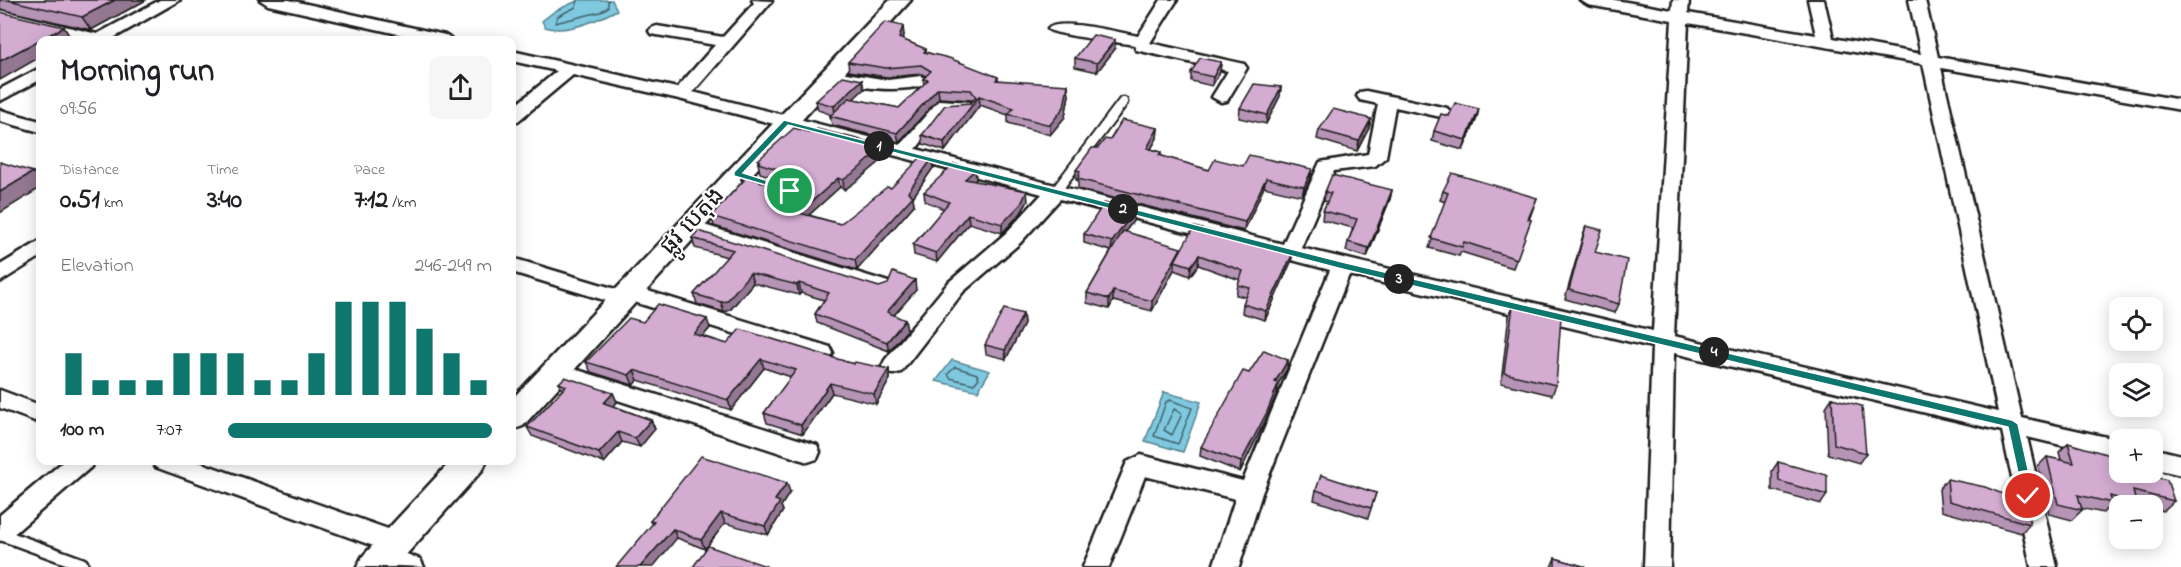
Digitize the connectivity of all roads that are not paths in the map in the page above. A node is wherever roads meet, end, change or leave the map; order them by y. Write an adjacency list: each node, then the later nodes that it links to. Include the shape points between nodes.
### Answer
1 (172, 0): 14 (street)
2 (268, 0): 15 (street)
3 (760, 0): 16 (street, via 764,1)
4 (901, 0): 23 (street, ផ្លូវ បេតុង)
5 (1169, 0): 17 (street)
6 (1588, 0): 9 (street)
7 (1816, 0): 18 (street)
8 (1917, 0): 20 (street)
9 (1680, 8): 18 (street); 48 (street)
10 (0, 15): 13 (street)
11 (1056, 29): 17 (street)
12 (657, 31): 16 (street)
13 (83, 36)
14 (106, 36)
15 (427, 36)
16 (726, 42): 25 (street)
17 (1142, 42): 28 (street, via 1147,48 1238,68)
18 (1826, 42): 20 (street)
19 (516, 57): 21 (street)
20 (1931, 61): 31 (street); 55 (street)
21 (570, 69): 25 (street); 34 (street)
22 (36, 75): 26 (street)
23 (831, 75): 24 (street, via 871,84 906,86); 36 (street, ផ្លូវ បេតុង)
24 (921, 81)
25 (681, 94): 36 (street)
26 (0, 96)
27 (1366, 96): 29 (street)
28 (1221, 97)
29 (1387, 101): 33 (street); 42 (street, via 1377,157 1368,162 1327,166)
30 (1123, 102): 39 (lane)
31 (2181, 105)
32 (966, 106): 38 (street, via 945,104 939,108)
33 (1441, 112)
34 (516, 114)
35 (0, 115): 37 (street)
36 (787, 122): 38 (street); 40 (street, ផ្លូវ បេតុង, via 748,178)
37 (36, 126)
38 (904, 152): 39 (street)
39 (1056, 191): 42 (street); 50 (street, via 1013,238 956,287)
40 (688, 227): 46 (street); 47 (street, ផ្លូវ បេតុង)
41 (36, 251): 45 (street)
42 (1289, 252): 43 (street)
43 (1342, 266): 48 (street); 63 (street)
44 (516, 267): 47 (street)
45 (0, 275)
46 (880, 287)
47 (625, 295): 49 (street); 51 (street, ផ្លូវ បេតុង)
48 (1662, 340): 55 (street); 69 (street)
49 (822, 353)
50 (893, 366)
51 (555, 371): 54 (street, ផ្លូវ បេតុង); 57 (street)
52 (0, 399): 53 (street)
53 (36, 412)
54 (516, 414)
55 (2012, 424): 56 (street); 70 (street)
56 (2109, 447)
57 (808, 452)
58 (2163, 461): 62 (street)
59 (76, 465): 64 (street)
60 (176, 465): 65 (street)
61 (468, 465): 65 (street)
62 (2181, 465)
63 (1250, 493): 67 (street, via 1140,465); 68 (street)
64 (0, 532): 66 (lane)
65 (391, 558)
66 (82, 564)
67 (1096, 567)
68 (1226, 567)
69 (1657, 567)
70 (2044, 567)

